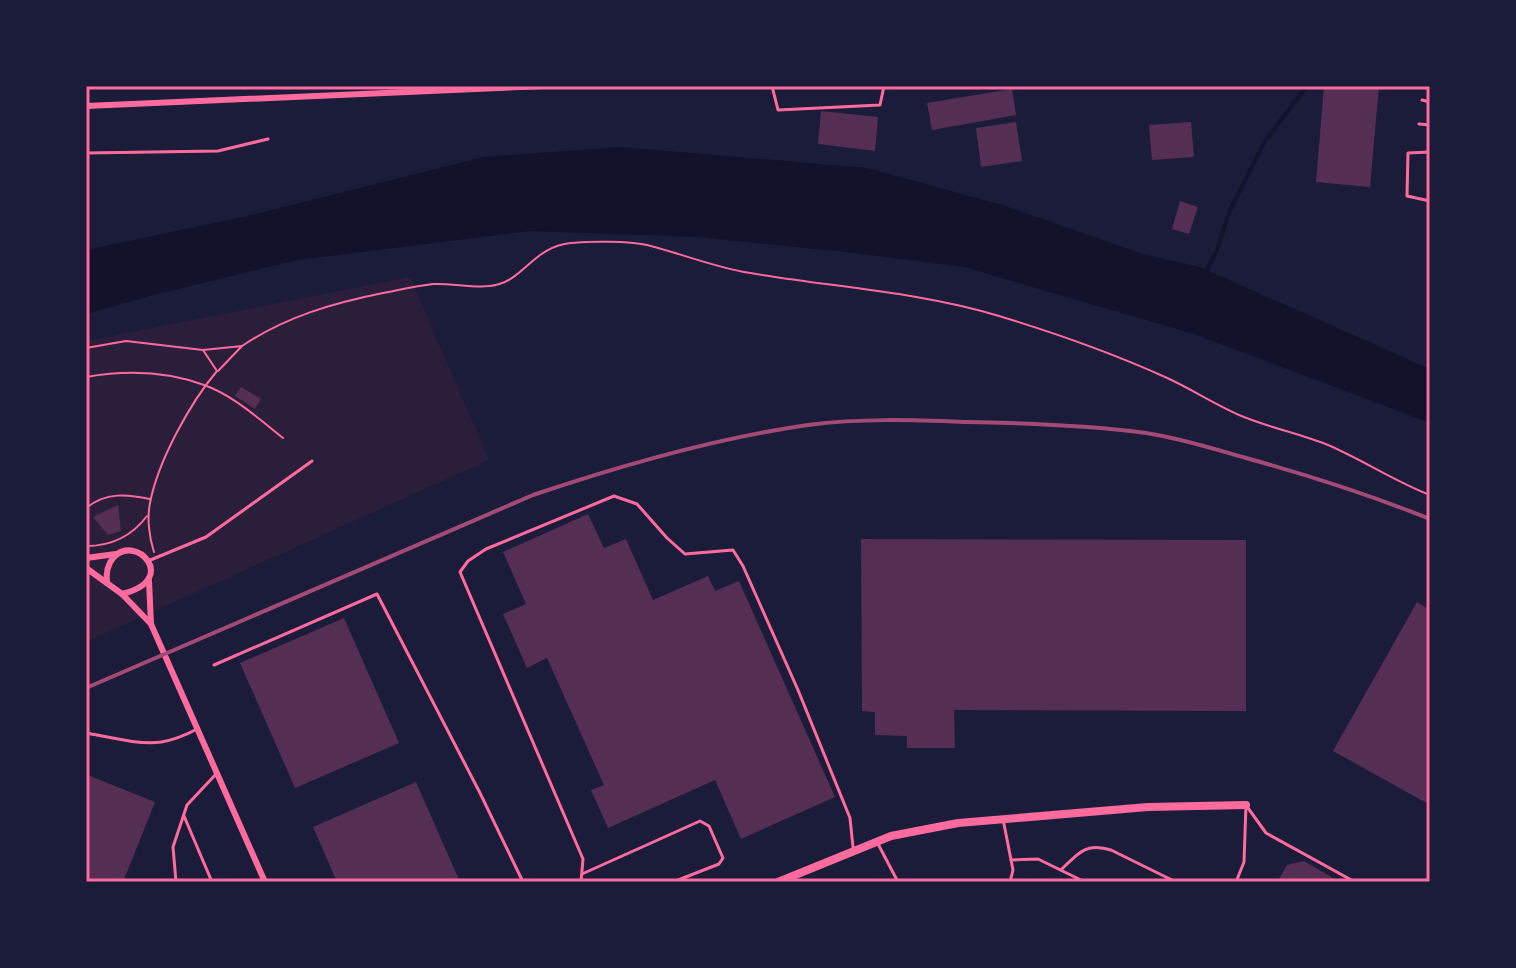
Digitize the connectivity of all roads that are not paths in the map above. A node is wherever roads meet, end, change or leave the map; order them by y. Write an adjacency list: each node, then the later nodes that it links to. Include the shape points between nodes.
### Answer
1 (543, 86): 6 (street)
2 (772, 86): 3 (lane, via 778,110 880,105)
3 (884, 86)
4 (1422, 100): 5 (lane)
5 (1430, 102)
6 (86, 106)
7 (1419, 124): 8 (lane)
8 (1430, 125)
9 (268, 139): 11 (lane, via 218,151)
10 (1430, 152): 12 (lane, via 1408,153 1407,196)
11 (86, 153)
12 (1430, 201)
13 (312, 461): 16 (lane, via 206,537)
14 (116, 554): 15 (street); 16 (street, via 132,550); 19 (street, via 107,569)
15 (86, 558)
16 (148, 561): 18 (street)
17 (86, 568): 19 (street)
18 (149, 581): 20 (street); 21 (street)
19 (107, 583): 20 (street)
20 (122, 594): 21 (street)
21 (151, 624): 23 (street)
22 (214, 665): 37 (lane, via 377,594)
23 (197, 729): 24 (lane, via 160,742); 25 (street)
24 (86, 733)
25 (217, 773): 27 (lane, via 187,805); 36 (street)
26 (1246, 805): 28 (street); 45 (lane, via 1244,862); 46 (lane, via 1266,833)
27 (184, 816): 34 (lane, via 173,847); 35 (lane)
28 (1003, 819): 29 (street, via 958,823); 31 (lane)
29 (877, 842): 30 (street); 41 (lane)
30 (854, 851): 33 (lane, via 850,818 733,550 685,554 637,504 614,496 486,549 460,572 583,859); 40 (street)
31 (1011, 860): 32 (lane, via 1038,859); 42 (lane)
32 (1061, 870): 43 (lane); 44 (lane, via 1082,850 1100,847)
33 (582, 874): 38 (lane); 39 (lane, via 700,821 709,826 723,858)
34 (176, 882)
35 (212, 882)
36 (265, 882)
37 (523, 882)
38 (581, 882)
39 (673, 882)
40 (778, 882)
41 (898, 882)
42 (1010, 882)
43 (1085, 882)
44 (1176, 882)
45 (1236, 882)
46 (1355, 882)

